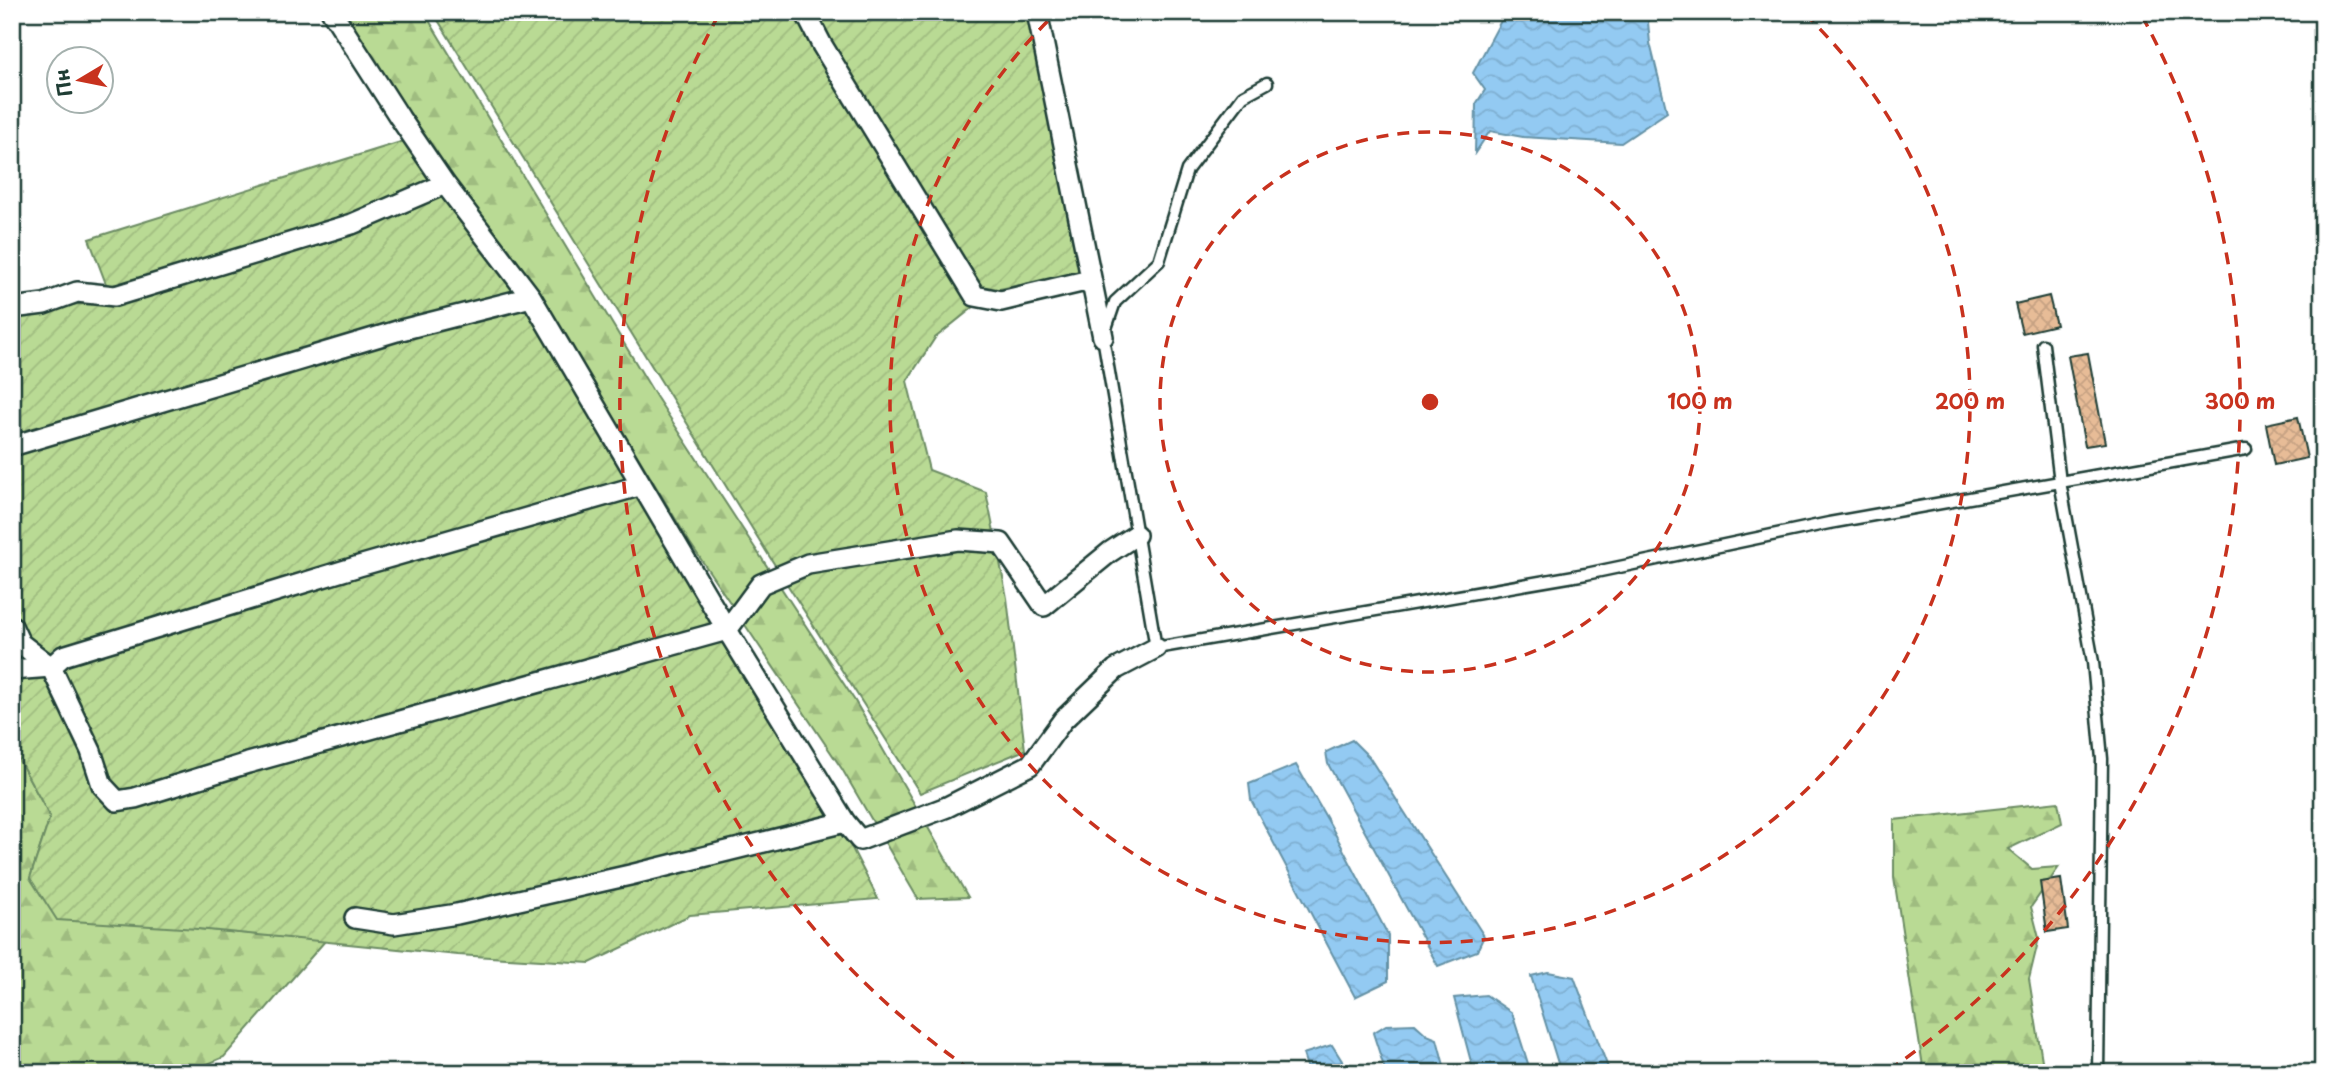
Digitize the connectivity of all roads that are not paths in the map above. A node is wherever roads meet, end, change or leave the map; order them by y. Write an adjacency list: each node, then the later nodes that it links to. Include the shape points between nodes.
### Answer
1 (332, 12): 5 (street)
2 (805, 12): 6 (street, via 975,296 1001,301)
3 (1037, 12): 6 (street)
4 (1268, 83): 9 (lane, via 1243,96 1187,170 1159,261 1115,302)
5 (445, 184): 7 (street); 8 (street, via 352,224 115,296 77,292 44,304)
6 (1090, 280): 9 (street)
7 (531, 297): 11 (street, via 397,331); 14 (street)
8 (12, 308)
9 (1102, 337): 15 (lane)
10 (2043, 345): 13 (lane)
11 (12, 446)
12 (2246, 449): 13 (lane)
13 (2060, 482): 18 (lane, via 1829,523 1586,574); 23 (lane, via 2093,662 2102,759)
14 (642, 485): 17 (street); 19 (street, via 63,656)
15 (1136, 535): 17 (street, via 1044,606 1001,543 958,540 808,564 761,584); 18 (lane)
16 (12, 626): 19 (street, via 20,643)
17 (727, 630): 19 (street, via 117,801 103,785); 21 (street)
18 (1156, 648): 21 (street, via 1116,669 1063,720 1030,765 947,807 860,840)
19 (51, 667): 20 (street)
20 (12, 670)
21 (845, 822): 22 (street, via 457,914 394,924)
22 (355, 918)
23 (2098, 1073)

